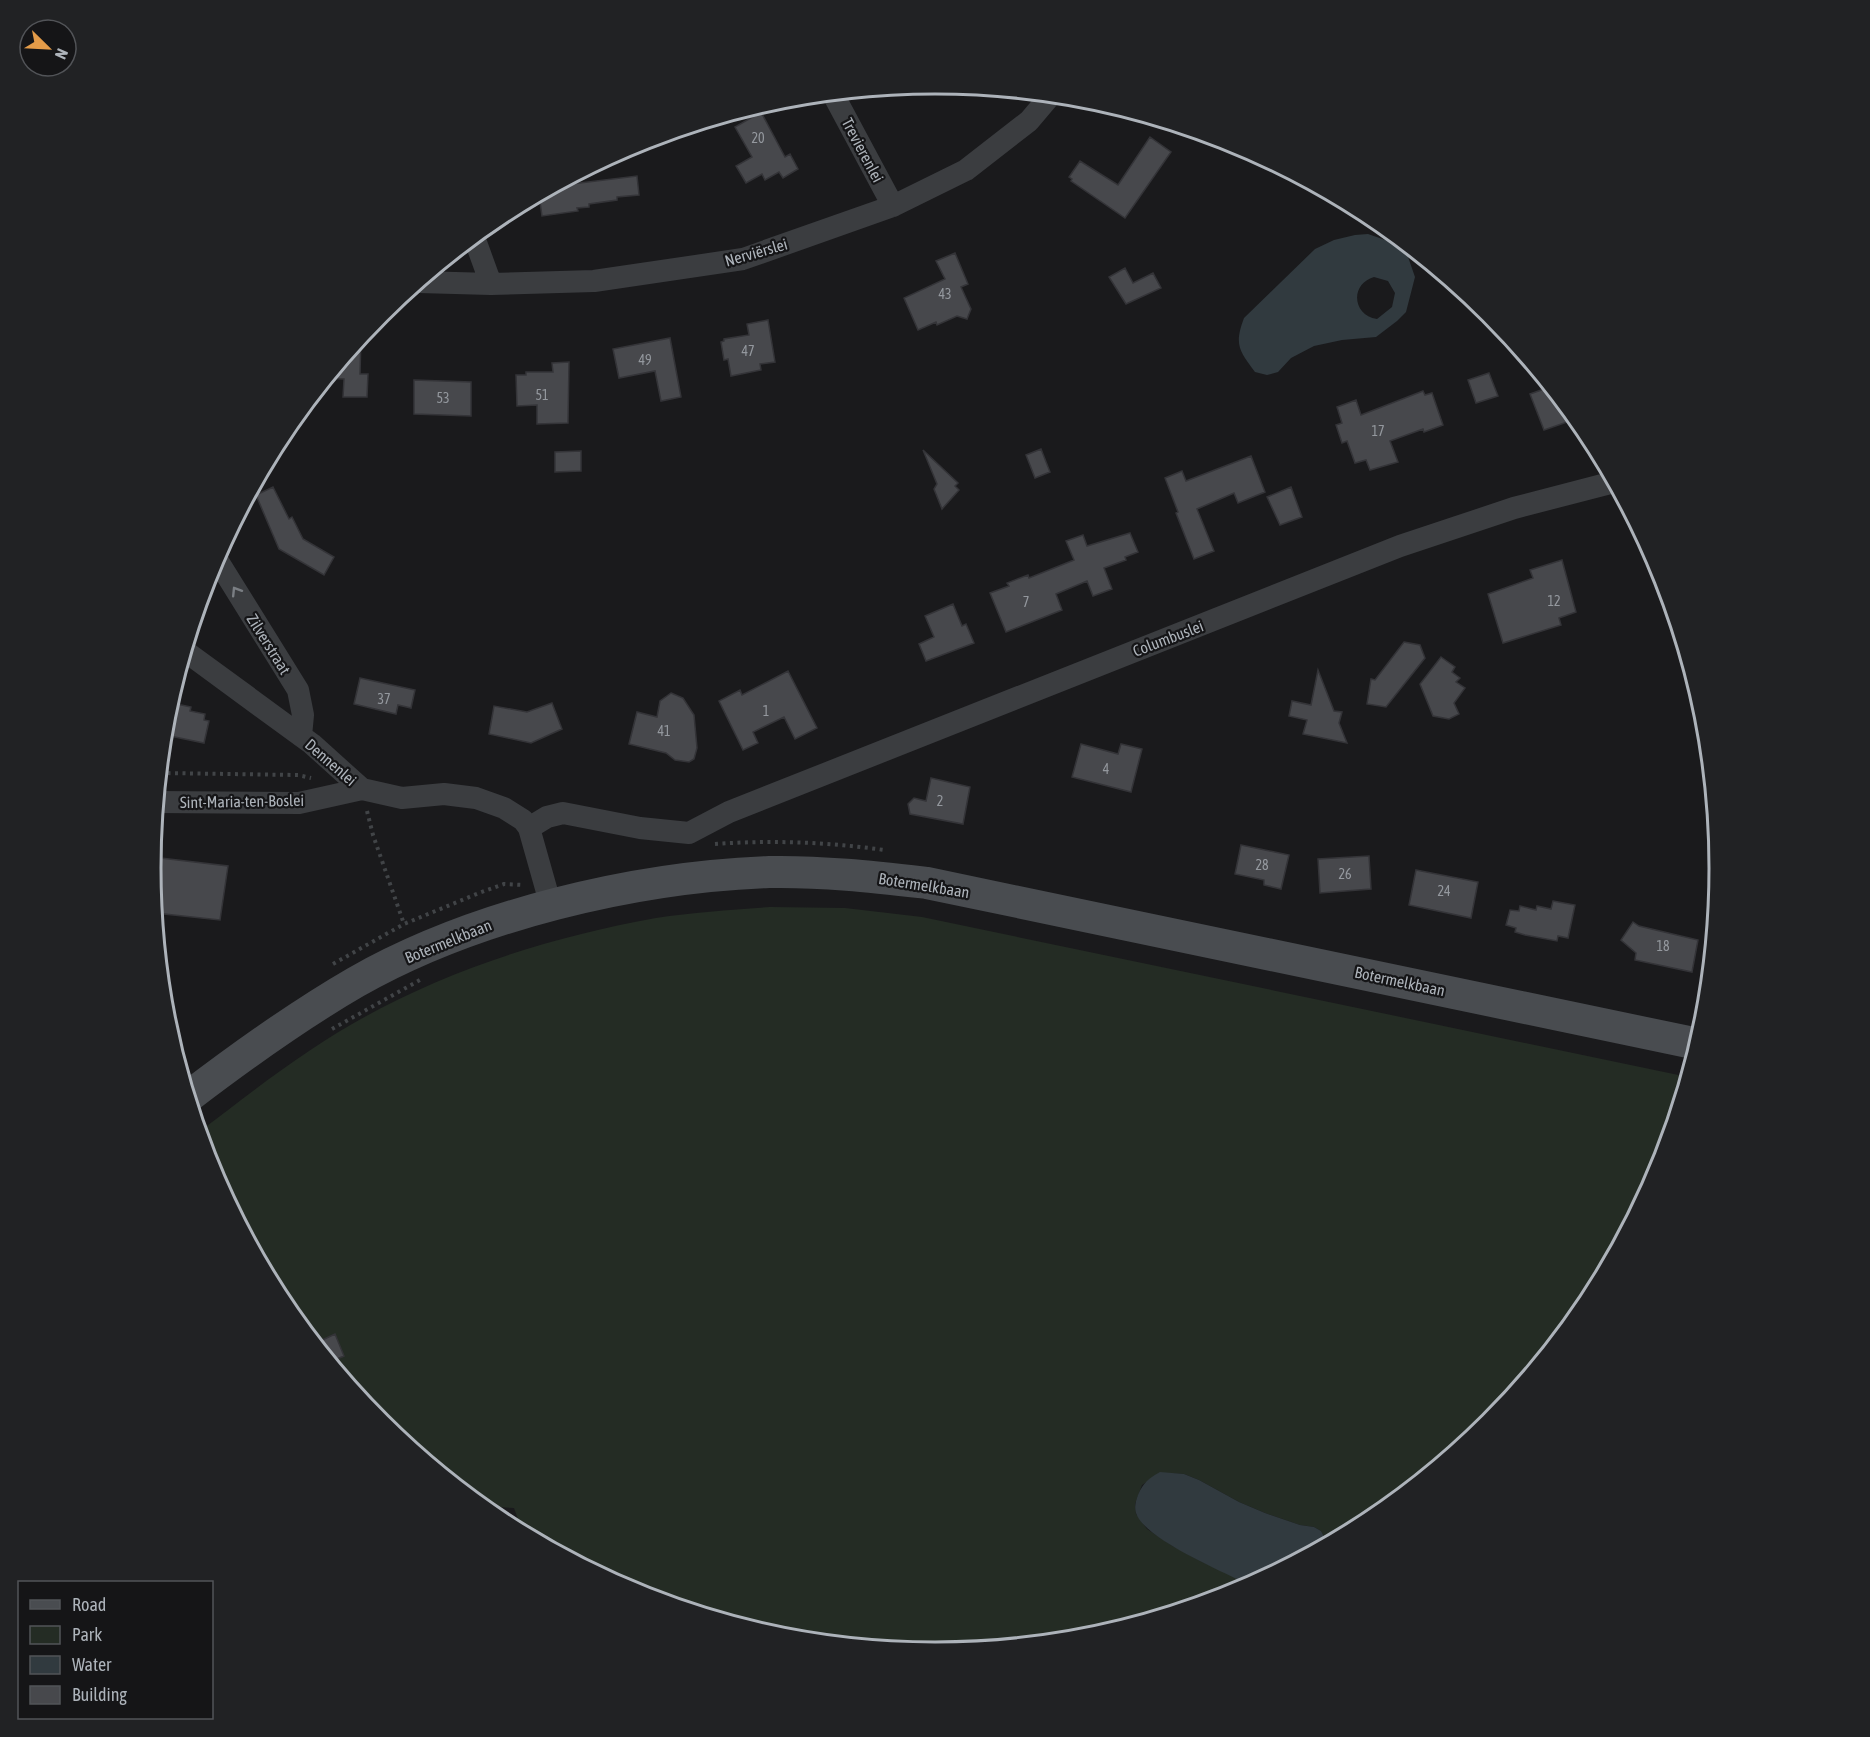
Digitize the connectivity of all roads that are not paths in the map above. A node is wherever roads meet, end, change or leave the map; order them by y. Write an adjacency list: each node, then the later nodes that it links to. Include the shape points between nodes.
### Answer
1 (837, 101): 3 (street, Trevierenlei)
2 (1045, 102): 3 (street, Nerviërslei, via 1029,121 966,170)
3 (893, 206): 6 (street, Nerviërslei, via 743,259 594,281)
4 (477, 245): 6 (street)
5 (431, 282): 6 (street, Nerviërslei)
6 (491, 284)
7 (1606, 484): 13 (street, Columbuslei, via 1514,508 1400,546 729,812 689,833 563,813)
8 (222, 568): 10 (street, Zilverstraat, one-way to 8, via 303,715 298,690)
9 (191, 655): 10 (street, Dennenlei)
10 (300, 736): 11 (street, Dennenlei)
11 (362, 789): 12 (street, Sint-Maria-ten-Boslei, via 299,803); 13 (street, Dennenlei, via 402,798 444,794 476,798 504,808)
12 (165, 802)
13 (529, 828): 14 (street)
14 (550, 906): 15 (main road, Botermelkbaan, via 651,884 705,877 769,872 848,873 927,883); 16 (main road, Botermelkbaan, via 490,923 358,981 291,1021)
15 (1689, 1042)
16 (194, 1092)

